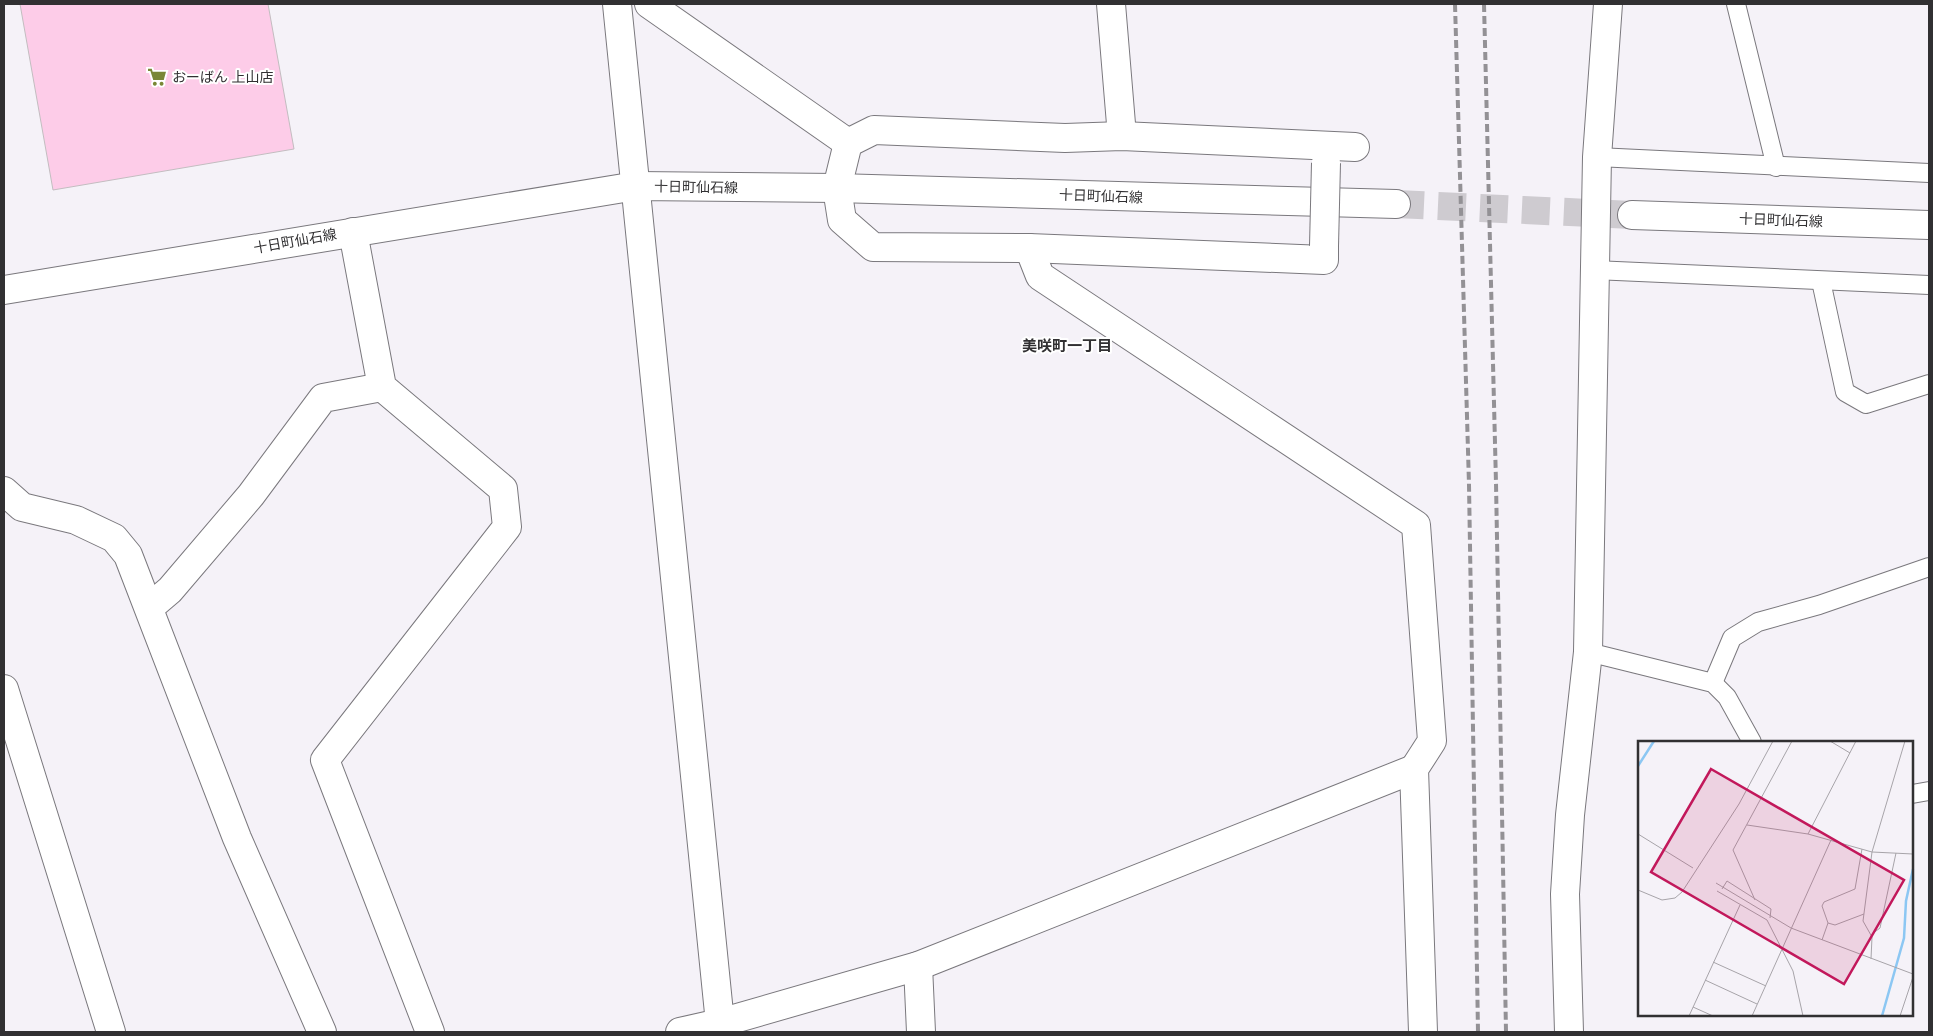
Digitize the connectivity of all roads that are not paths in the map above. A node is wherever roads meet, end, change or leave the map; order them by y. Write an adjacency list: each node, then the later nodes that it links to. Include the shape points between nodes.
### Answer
1 (617, 4): 13 (street)
2 (649, 4): 7 (street)
3 (1111, 4): 6 (street)
4 (1608, 4): 10 (street)
5 (1736, 4): 11 (lane)
6 (1122, 136): 7 (street, via 1065,138 874,130); 9 (street)
7 (848, 143): 14 (street)
8 (1355, 147): 9 (street)
9 (1325, 154): 19 (street, bridge, via 1324,260)
10 (1597, 158): 11 (lane); 20 (street)
11 (1776, 167): 12 (lane)
12 (1929, 173)
13 (636, 186): 14 (street, 十日町仙石線); 18 (street, 十日町仙石線); 37 (street)
14 (837, 188): 15 (street, 十日町仙石線); 19 (street, via 842,220 873,248)
15 (1396, 204)
16 (1632, 214): 17 (street, 十日町仙石線)
17 (1929, 225)
18 (353, 232): 23 (street, 十日町仙石線); 25 (street)
19 (1029, 248): 33 (street, via 1040,276 1416,525 1432,741)
20 (1594, 270): 21 (lane); 29 (street)
21 (1821, 281): 22 (lane); 24 (lane, via 1845,392 1866,404)
22 (1929, 285)
23 (4, 290)
24 (1929, 384)
25 (382, 387): 28 (street, via 323,398 251,495 170,590); 40 (street, via 503,489 507,527 324,760)
26 (5, 499): 28 (street, via 22,507 76,520 114,538 128,555)
27 (1929, 567): 30 (lane, via 1758,622 1732,638)
28 (150, 607): 39 (street, via 237,838)
29 (1588, 652): 30 (lane); 44 (street, via 1565,894)
30 (1713, 683): 32 (lane, via 1727,697)
31 (4, 689): 38 (street)
32 (1751, 741)
33 (1414, 769): 36 (street); 43 (street)
34 (1929, 791): 35 (lane)
35 (1913, 794)
36 (918, 966): 37 (street); 42 (street)
37 (720, 1023): 41 (street)
38 (111, 1032)
39 (322, 1032)
40 (430, 1032)
41 (680, 1032)
42 (921, 1032)
43 (1423, 1032)
44 (1569, 1032)

